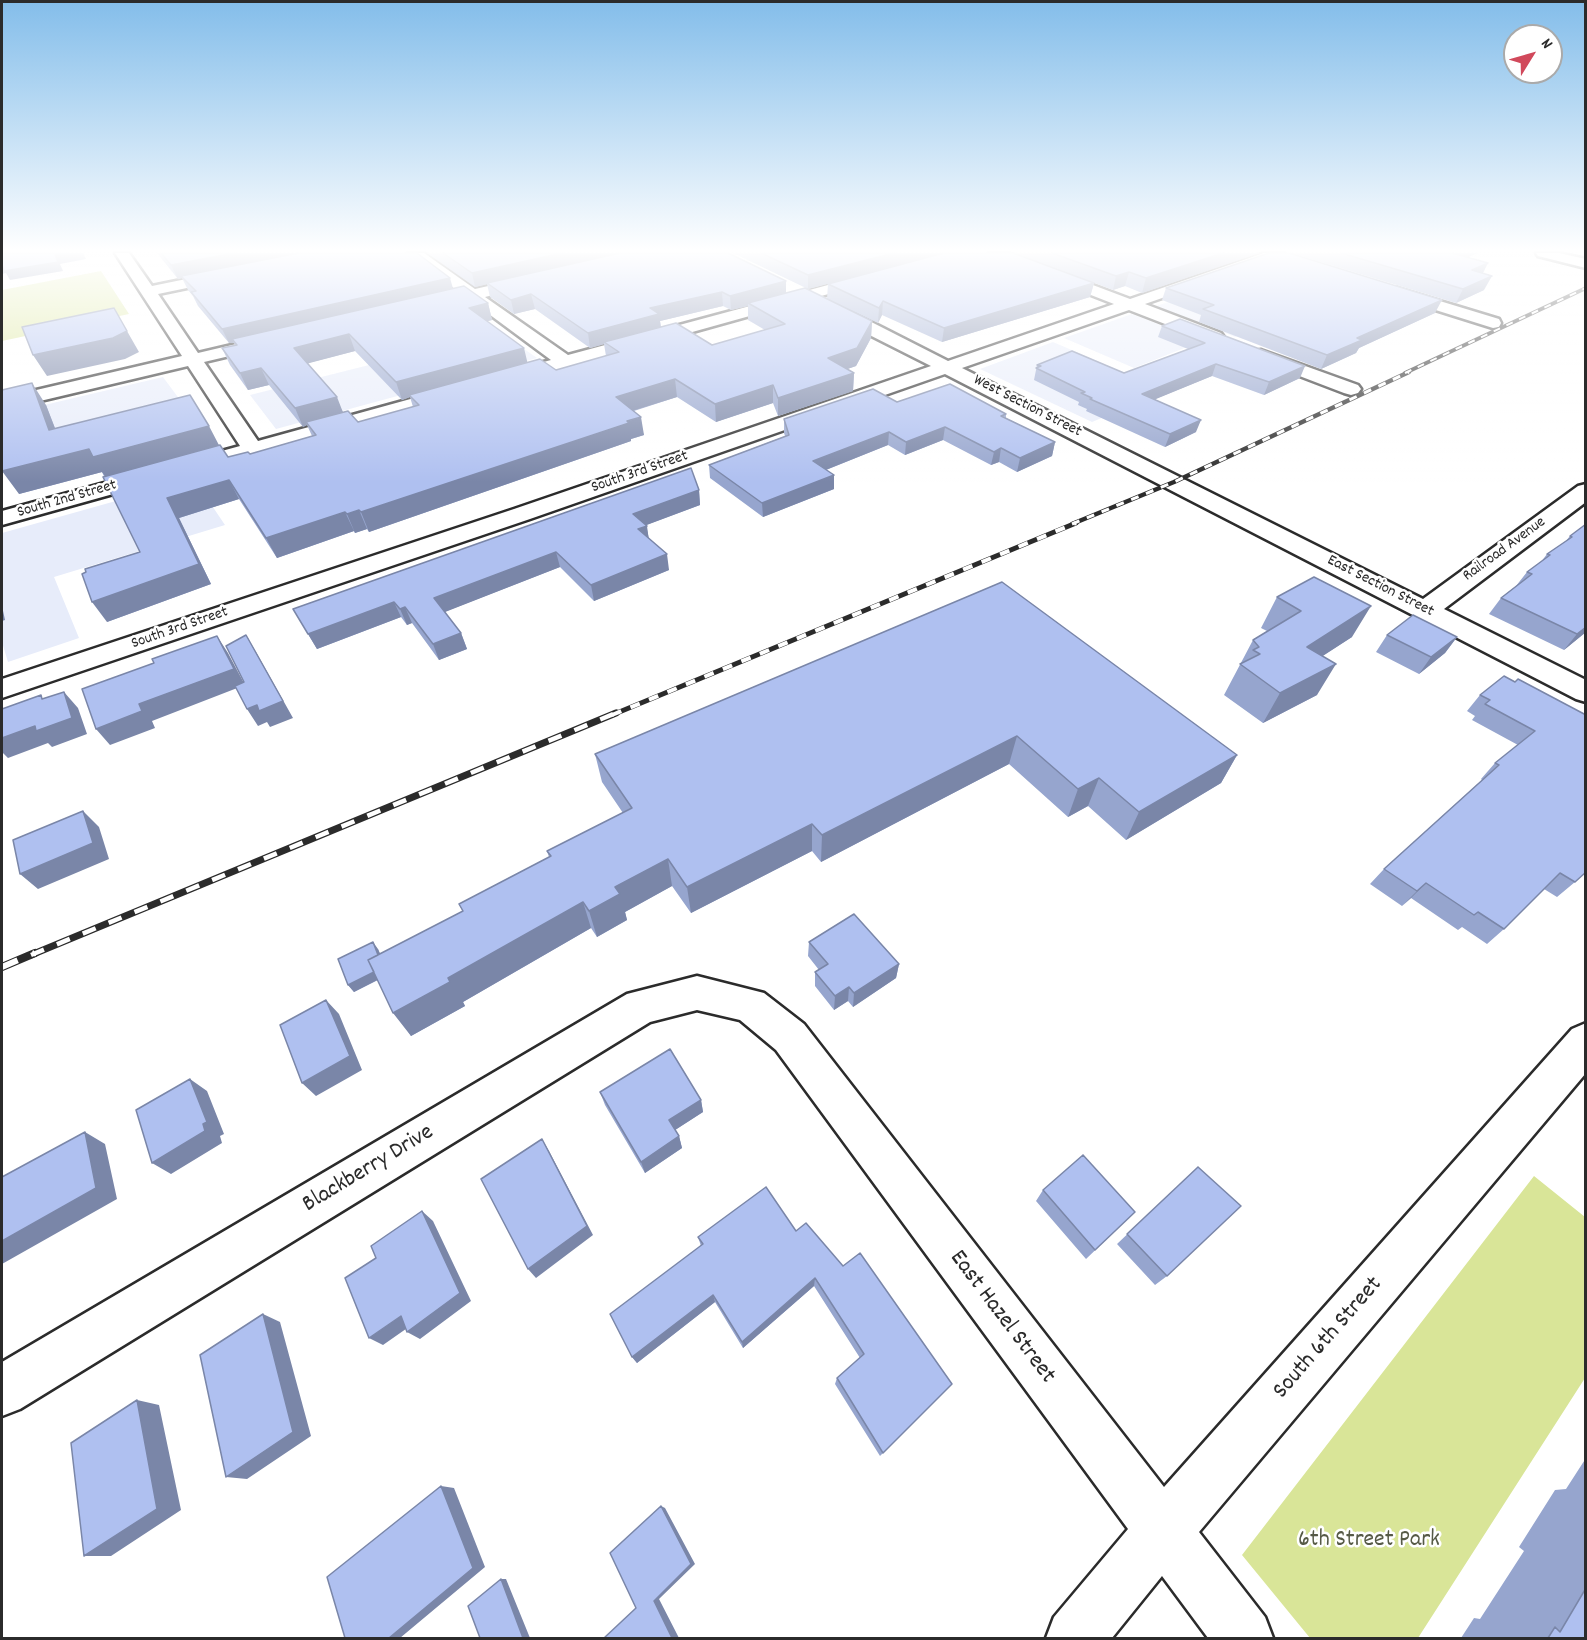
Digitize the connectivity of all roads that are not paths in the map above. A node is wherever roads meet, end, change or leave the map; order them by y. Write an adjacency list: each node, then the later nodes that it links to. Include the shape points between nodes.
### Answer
1 (174, 330): 8 (street)
2 (520, 330): 9 (street)
3 (684, 330): 9 (street, South 2nd Street)
4 (873, 330): 10 (street, West Section Street)
5 (1052, 330): 10 (street, South 3rd Street)
6 (1194, 330): 11 (street)
7 (281, 339): 8 (street)
8 (192, 359): 12 (street); 13 (street)
9 (565, 362): 13 (street, South 2nd Street)
10 (946, 366): 14 (street, West Section Street); 18 (street, South 3rd Street)
11 (1351, 389)
12 (2, 404)
13 (253, 449): 16 (street, South 2nd Street)
14 (1174, 482): 17 (street, East Section Street)
15 (1586, 491): 17 (street, Railroad Avenue)
16 (2, 519)
17 (1425, 610): 19 (street, East Section Street)
18 (2, 689)
19 (1586, 692)
20 (750, 1005): 22 (street, Blackberry Drive, via 697,993 641,1006); 23 (street, East Hazel Street, via 790,1037)
21 (1586, 1042): 23 (street, South 6th Street)
22 (2, 1391)
23 (1162, 1532): 24 (street, South 6th Street); 25 (street, East Hazel Street)
24 (1075, 1638)
25 (1244, 1638)

